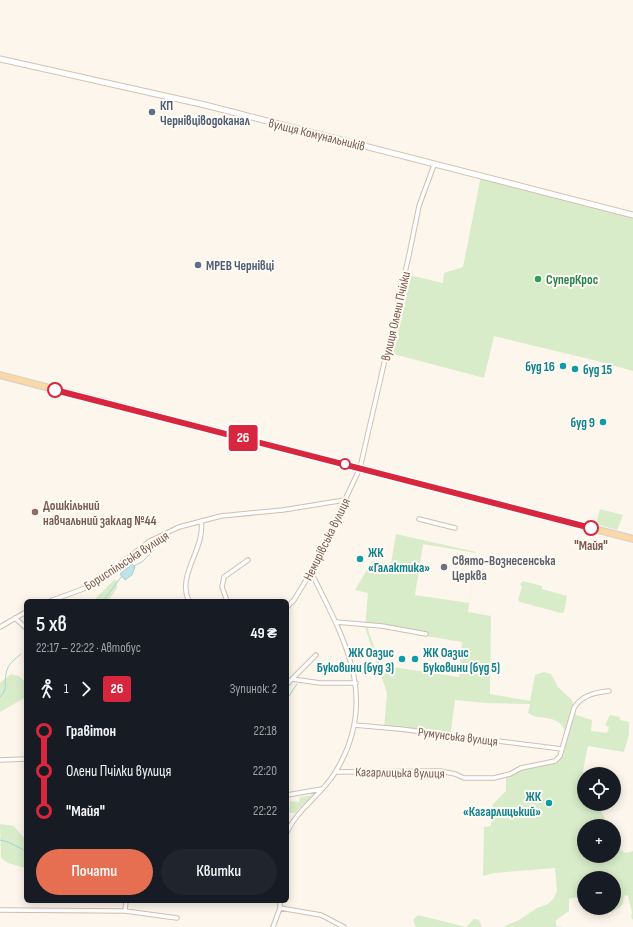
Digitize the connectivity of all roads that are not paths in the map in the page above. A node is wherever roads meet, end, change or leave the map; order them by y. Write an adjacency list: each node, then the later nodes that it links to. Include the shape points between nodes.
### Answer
1 (0, 59): 2 (street, вулиця Комунальників, via 206,105)
2 (434, 165): 3 (street, вулиця Комунальників); 5 (street, вулиця Олени Пчілки, via 415,220)
3 (633, 215)
4 (0, 375): 5 (main road)
5 (360, 468): 6 (street, Немирівська вулиця); 10 (main road)
6 (345, 500): 8 (street, Бориспільська вулиця, via 221,516); 12 (street, Немирівська вулиця)
7 (419, 519): 9 (street)
8 (201, 521): 13 (street, Бориспільська вулиця, via 179,527 150,541 98,581); 14 (street, via 199,541 186,583)
9 (455, 528)
10 (633, 539)
11 (248, 560): 15 (street, via 224,577 222,588)
12 (311, 572): 16 (street, Немирівська вулиця); 19 (street)
13 (56, 599)
14 (188, 599)
15 (226, 599)
16 (289, 605)
17 (24, 613): 18 (street)
18 (15, 618): 20 (street); 21 (street)
19 (336, 622): 22 (street, via 382,626); 26 (street)
20 (24, 626)
21 (0, 627)
22 (426, 634)
23 (316, 655): 24 (street)
24 (292, 679): 25 (street); 26 (street, via 320,683)
25 (289, 682)
26 (356, 683): 28 (street, via 358,698)
27 (609, 690): 29 (street, Кагарлицька вулиця, via 577,702)
28 (354, 725): 29 (street, Румунська вулиця); 32 (street, via 347,750)
29 (562, 749): 32 (street, Кагарлицька вулиця, via 555,761 521,768 494,778 464,778 440,771)
30 (24, 759): 31 (street)
31 (0, 760)
32 (336, 772): 33 (street)
33 (323, 789): 34 (street); 35 (street, via 298,814)
34 (289, 795)
35 (289, 829)
36 (126, 903): 40 (street)
37 (280, 903): 38 (street)
38 (280, 908): 42 (street); 43 (street, via 321,915)
39 (0, 910): 40 (street)
40 (125, 911): 41 (street)
41 (177, 918)
42 (273, 927)
43 (344, 927)

